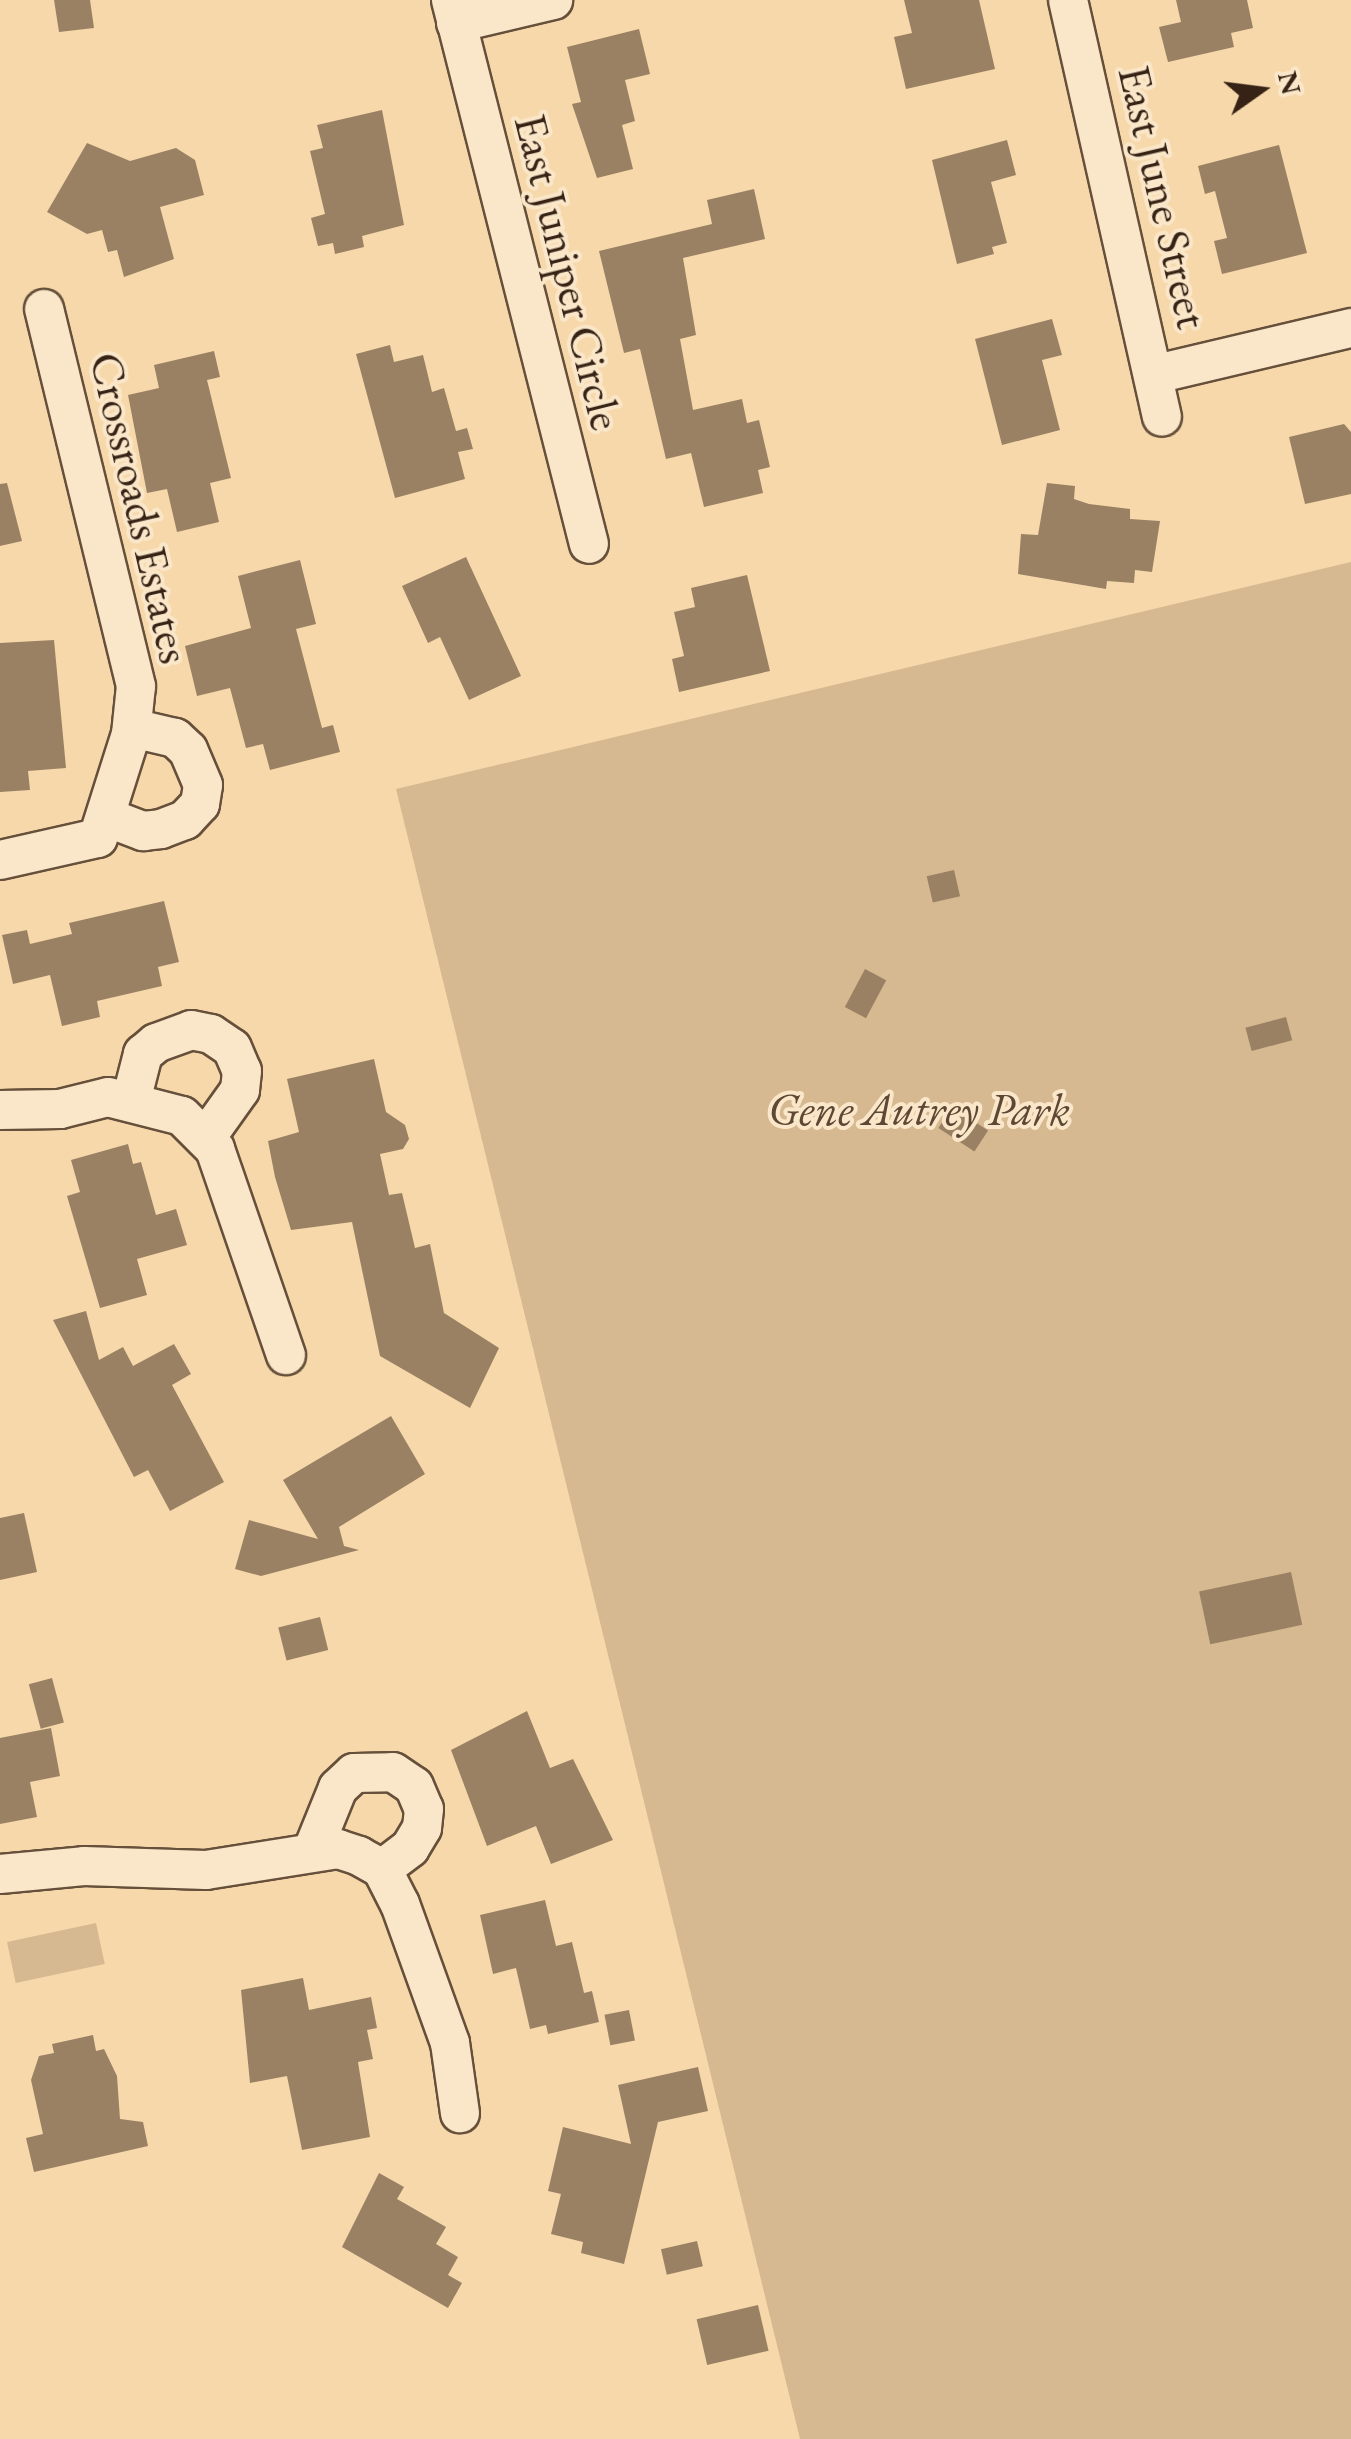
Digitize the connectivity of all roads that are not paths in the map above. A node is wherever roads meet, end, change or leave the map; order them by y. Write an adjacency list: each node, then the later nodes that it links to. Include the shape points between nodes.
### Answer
1 (553, 0): 3 (street)
2 (1068, 0): 6 (street, East June Street)
3 (454, 12): 8 (street, East Juniper Circle)
4 (44, 309): 9 (street, Crossroads Estates, via 136,686)
5 (1351, 328): 6 (street)
6 (1156, 374): 7 (street, East June Street)
7 (1162, 416)
8 (589, 544)
9 (132, 728): 10 (street, Crossroads Estates); 10 (street, Crossroads Estates, via 175,738 188,750 203,785 200,804 185,820 161,829 143,831)
10 (106, 817): 11 (street, via 98,838)
11 (0, 860)
12 (132, 1101): 13 (street, via 108,1097 60,1109); 14 (street, via 182,1116); 14 (street, via 143,1054 156,1042 192,1030 211,1034 232,1048 242,1071 240,1090)
13 (0, 1110)
14 (205, 1139): 15 (street, via 215,1150)
15 (286, 1355)
16 (312, 1852): 17 (street, via 338,1850); 17 (street, via 338,1788 354,1773 393,1772 414,1786 424,1809 422,1828 410,1848); 18 (street, via 206,1870 84,1866)
17 (382, 1869): 19 (street, via 450,2044)
18 (0, 1874)
19 (460, 2112)

